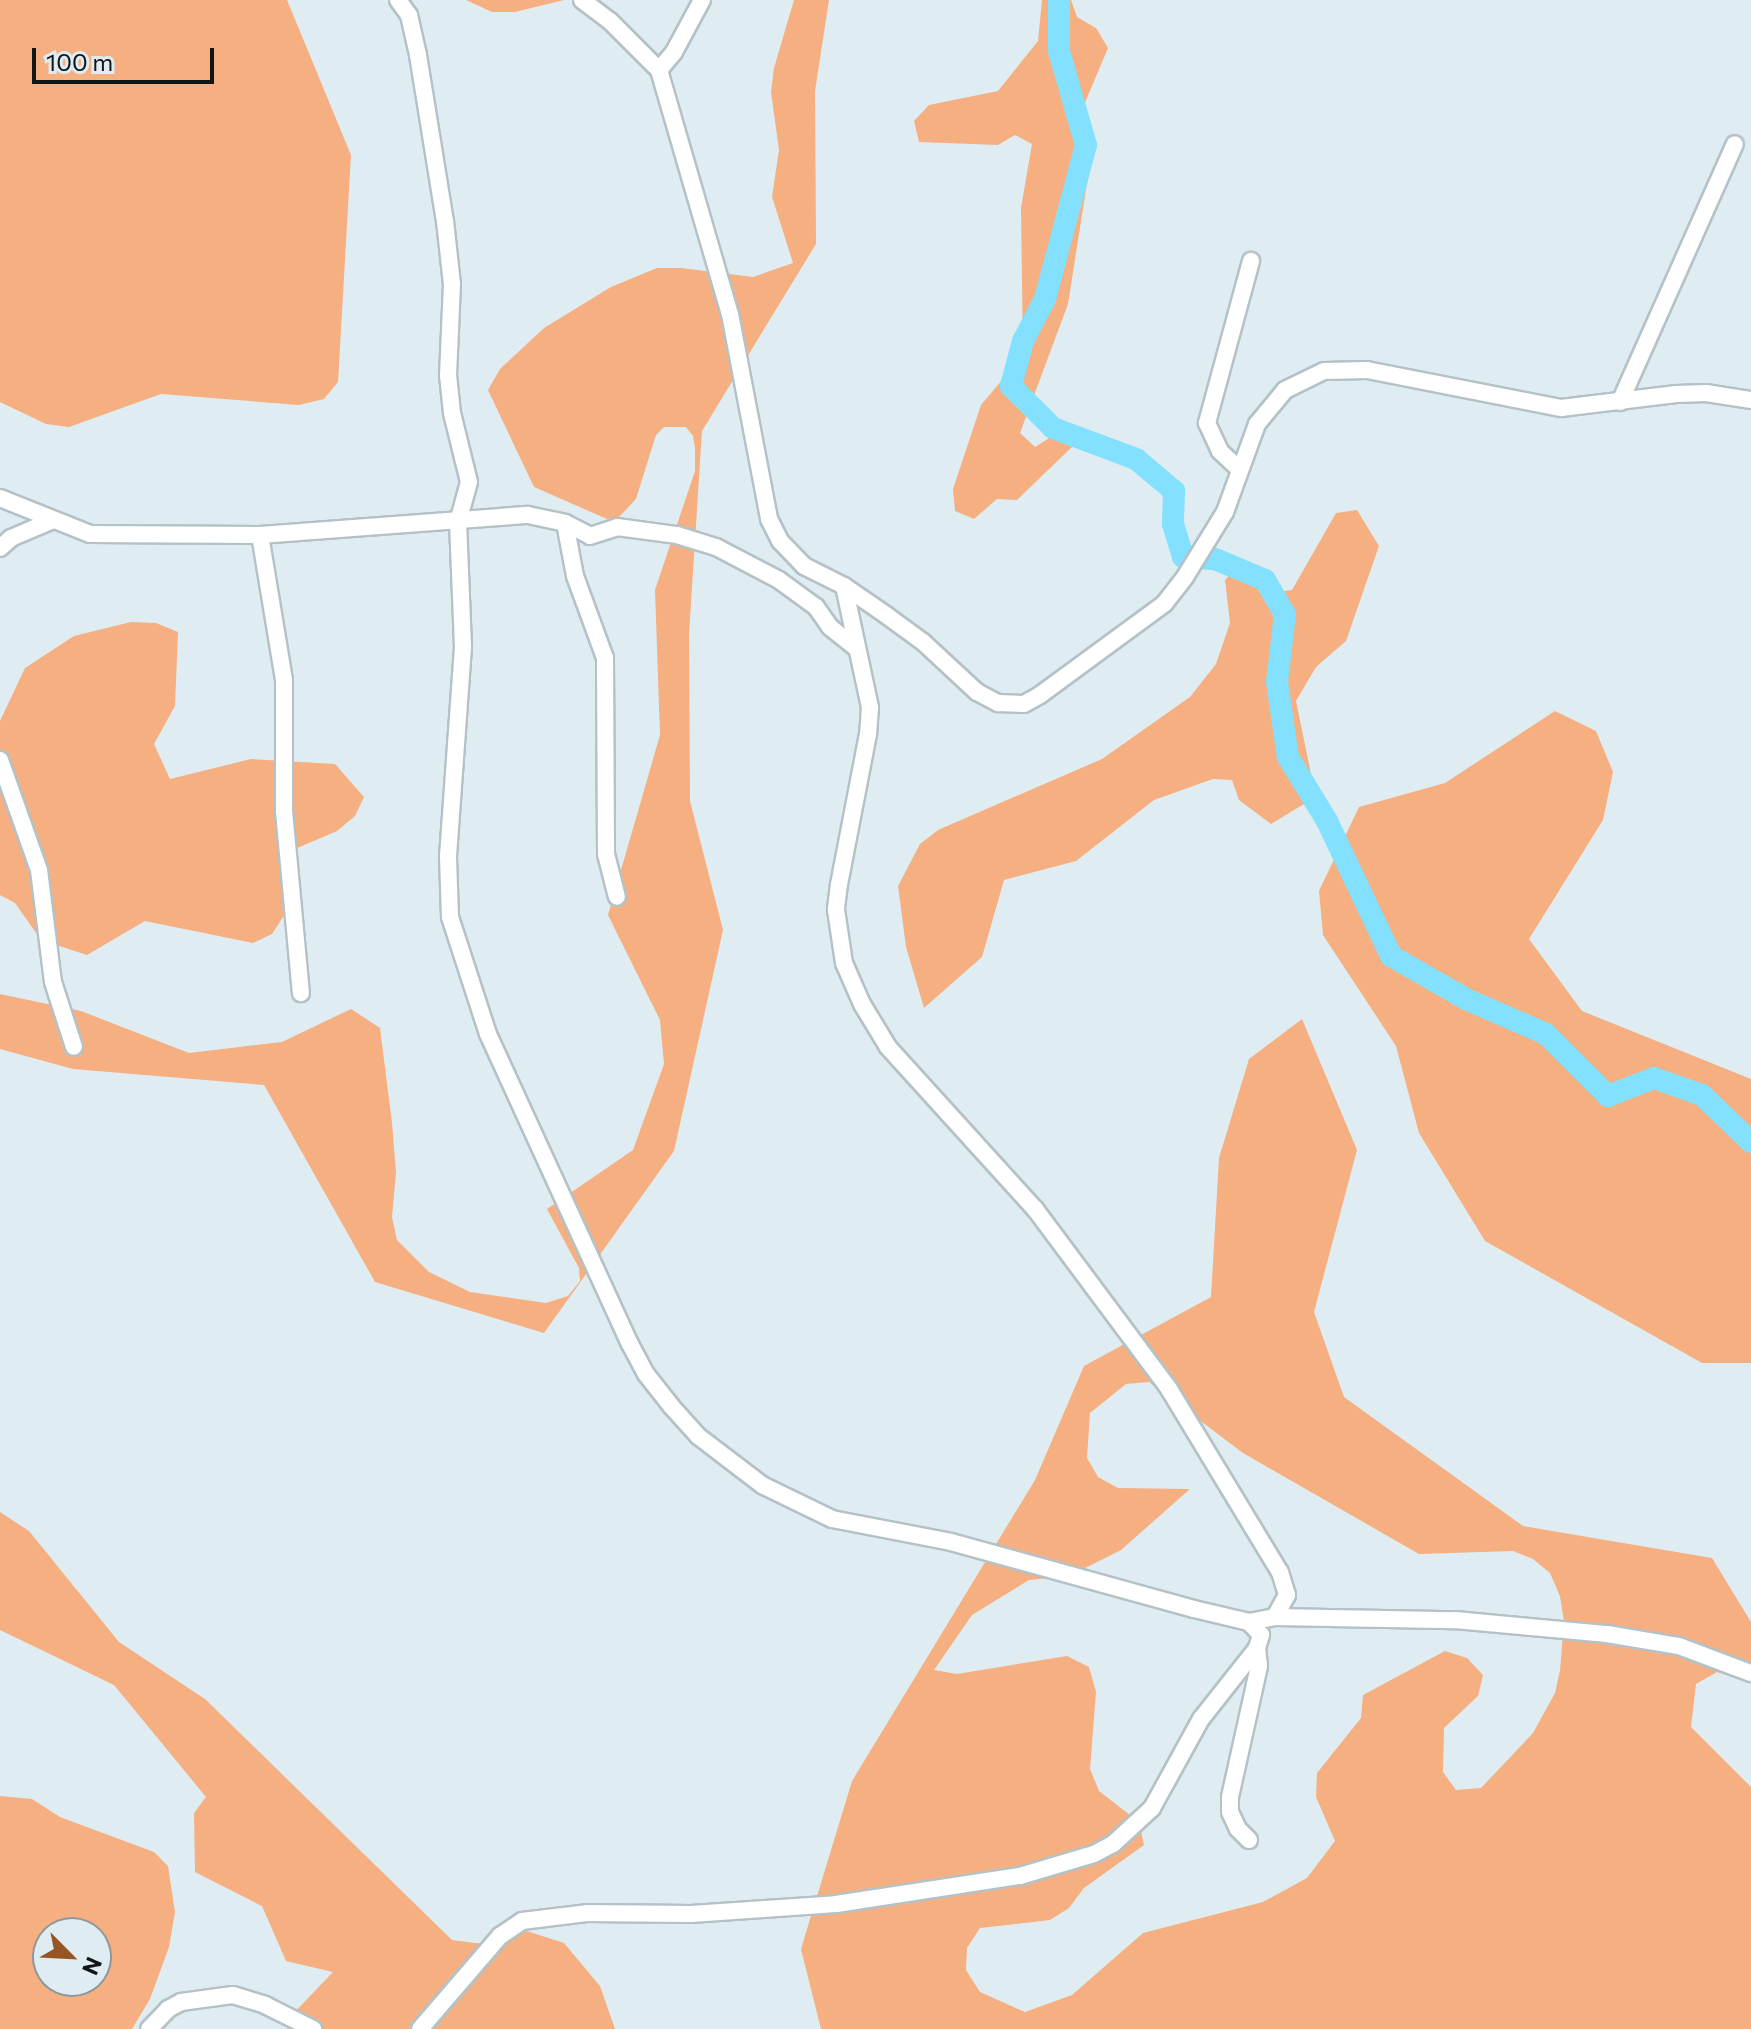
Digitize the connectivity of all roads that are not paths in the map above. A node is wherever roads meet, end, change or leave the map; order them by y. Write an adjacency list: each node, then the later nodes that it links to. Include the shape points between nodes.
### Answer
1 (398, 0): 12 (street, via 409,15 418,55 449,251 448,375 469,482)
2 (582, 0): 4 (street)
3 (702, 0): 4 (street)
4 (659, 70): 16 (street, via 730,314 769,519 780,541 804,566)
5 (1735, 144): 8 (street)
6 (1251, 261): 9 (street, via 1207,423 1220,451)
7 (1751, 400): 8 (street, via 1706,393)
8 (1620, 402): 9 (street, via 1561,408 1367,370 1324,371 1285,390 1271,405 1257,424)
9 (1239, 469): 16 (street, via 1225,512 1164,604 1024,704 998,703 977,692 923,642)
10 (0, 498): 11 (street)
11 (51, 521): 14 (street, via 90,534); 15 (street)
12 (458, 522): 13 (street, via 528,515); 14 (street); 23 (street, via 463,647 448,857 450,917 488,1034 646,1374 698,1436 729,1461 784,1497 832,1519 951,1542)
13 (565, 523): 17 (street, via 590,536 617,527 677,535 716,547 779,580 816,607); 19 (street, via 575,576 605,658 606,854)
14 (260, 535): 20 (street, via 284,680 284,811)
15 (0, 548)
16 (844, 586): 17 (street)
17 (855, 647): 22 (street, via 870,707 836,910 848,974 888,1047 1035,1209 1169,1389 1280,1572 1287,1595)
18 (0, 760): 21 (street, via 39,870 53,982)
19 (617, 897)
20 (301, 993)
21 (74, 1047)
22 (1275, 1617): 23 (street); 25 (street, via 1455,1620 1607,1634 1679,1646)
23 (1249, 1622): 24 (street, via 1261,1635)
24 (1257, 1648): 26 (street, via 1259,1666 1230,1797 1230,1812); 29 (street, via 1201,1719 1152,1808 1094,1854 1007,1879 836,1904 691,1914 587,1913 522,1921 500,1936)
25 (1751, 1673)
26 (1249, 1840)
27 (149, 2029): 28 (street, via 181,2002 233,1995)
28 (313, 2029)
29 (420, 2029)

